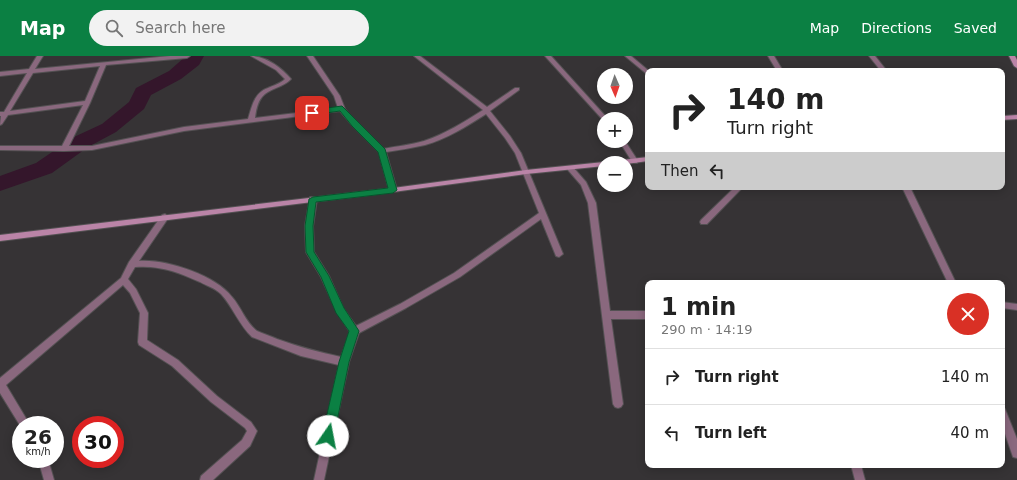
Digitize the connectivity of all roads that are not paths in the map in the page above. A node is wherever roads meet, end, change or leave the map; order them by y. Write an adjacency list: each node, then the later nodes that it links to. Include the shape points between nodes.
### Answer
1 (40, 56): 16 (street)
2 (187, 56): 11 (street)
3 (254, 56): 27 (street, via 278,69 288,79 261,94)
4 (310, 56): 20 (street, via 337,96)
5 (417, 56): 21 (street)
6 (548, 56): 22 (street)
7 (628, 56): 15 (street)
8 (771, 56): 13 (street)
9 (872, 56): 14 (street)
10 (1012, 56): 12 (street)
11 (104, 64): 16 (street); 19 (street)
12 (1017, 66)
13 (778, 68)
14 (882, 68)
15 (645, 70)
16 (31, 71): 17 (street); 24 (street)
17 (0, 74)
18 (517, 89): 21 (street)
19 (87, 104): 24 (street); 30 (street)
20 (342, 108): 27 (street); 32 (street, via 355,125)
21 (486, 110): 32 (street, via 461,126 425,142); 37 (street, via 518,152)
22 (599, 112)
23 (0, 114): 24 (street)
24 (7, 114): 28 (street)
25 (1017, 117): 26 (street)
26 (1005, 118)
27 (251, 121): 30 (street, via 184,129 92,148)
28 (0, 123)
29 (0, 148): 30 (street)
30 (67, 148)
31 (627, 148): 34 (street)
32 (382, 151): 38 (street)
33 (645, 159): 34 (street)
34 (635, 161)
35 (597, 165): 36 (street)
36 (570, 168): 37 (street); 52 (street, via 584,184 592,203)
37 (526, 172): 38 (street); 42 (street)
38 (393, 190): 41 (street)
39 (736, 190): 44 (street)
40 (907, 190): 49 (street)
41 (313, 199): 43 (street); 54 (street, via 309,226 310,252 325,276 340,310)
42 (542, 215): 46 (street); 54 (street, via 457,275)
43 (165, 217): 45 (street); 47 (street)
44 (704, 222)
45 (0, 238)
46 (559, 254)
47 (132, 264): 48 (street); 55 (street, via 164,264 216,286 223,291 255,334 301,352)
48 (124, 280): 56 (street); 64 (street, via 144,313 142,342 175,363 252,431 246,443)
49 (951, 280)
50 (1005, 305): 51 (street)
51 (1017, 307)
52 (607, 315): 53 (street); 57 (street)
53 (645, 315)
54 (354, 331): 55 (street)
55 (344, 362): 65 (street)
56 (0, 384): 58 (street)
57 (618, 404)
58 (20, 416)
59 (1005, 420): 60 (street)
60 (1017, 453)
61 (46, 468): 63 (street)
62 (857, 468): 66 (street)
63 (49, 480)
64 (205, 480)
65 (318, 480)
66 (860, 480)

